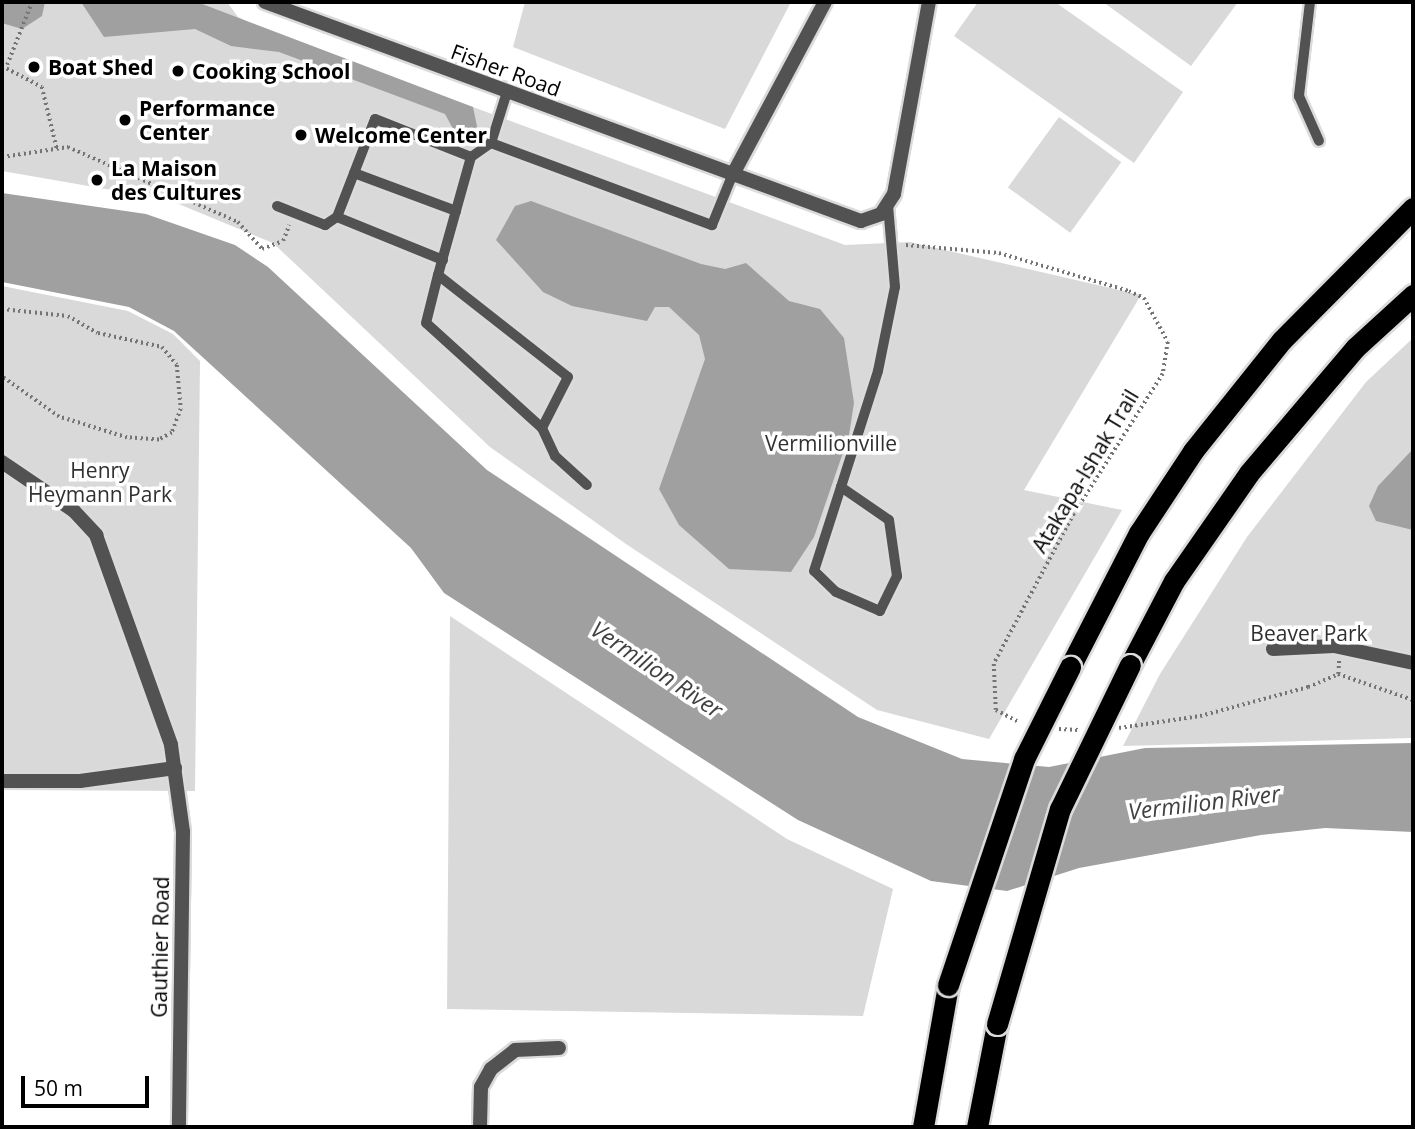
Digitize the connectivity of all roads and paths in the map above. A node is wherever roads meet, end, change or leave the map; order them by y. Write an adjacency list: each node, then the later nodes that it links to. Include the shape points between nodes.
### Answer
1 (265, 2): 7 (street, Fisher Road)
2 (825, 2): 14 (street)
3 (929, 2): 16 (street)
4 (1310, 2): 8 (lane, via 1299,96)
5 (31, 4): 6 (path)
6 (4, 66): 10 (path, via 22,81 42,87)
7 (507, 92): 9 (lane); 14 (street, Fisher Road)
8 (1320, 141)
9 (491, 143): 12 (lane); 14 (lane, via 712,225)
10 (57, 149): 11 (path); 19 (path, via 77,151 237,222 261,249 283,241)
11 (2, 157)
12 (471, 157): 13 (lane, via 375,119); 18 (lane)
13 (354, 173): 18 (lane); 20 (lane)
14 (732, 176): 16 (street, Fisher Road, via 850,220 871,219)
15 (277, 206): 19 (lane)
16 (888, 206): 21 (lane)
17 (1413, 208): 45 (highway, bridge, via 1282,340 1193,452 1139,533 1024,759 948,985)
18 (456, 211): 22 (lane)
19 (294, 214): 20 (lane, via 325,225)
20 (337, 218): 22 (lane)
21 (891, 241): 30 (lane, via 892,299); 36 (path, Atakapa-Ishak Trail, via 928,250 999,253 1129,291 1144,298 1168,342 1163,374 1074,514 994,664 996,709)
22 (443, 260): 23 (lane)
23 (439, 275): 27 (lane, via 426,323); 27 (lane, via 568,377)
24 (1413, 295): 46 (highway, bridge, via 1355,348 1249,473 1174,582 1130,665 1060,809 997,1024)
25 (2, 309): 26 (path, via 68,316 98,333 162,347 177,365 181,409 172,433 159,440 127,438 59,418)
26 (2, 377)
27 (542, 428): 29 (lane, via 555,456)
28 (2, 462): 40 (street, Gauthier Road, via 74,510 96,535 157,695)
29 (587, 485)
30 (841, 487): 30 (lane, via 889,520 897,576 880,611 836,592 814,571)
31 (1342, 648): 32 (street); 33 (street); 34 (path)
32 (1273, 649)
33 (1413, 663)
34 (1338, 674): 35 (path); 38 (path, via 1200,716)
35 (1413, 700)
36 (1023, 724)
37 (1048, 727): 39 (path)
38 (1109, 729)
39 (1085, 730)
40 (175, 768): 41 (street, via 79,781); 43 (street, Gauthier Road, via 183,832)
41 (2, 781)
42 (559, 1048): 44 (street, via 515,1050 491,1069 481,1087)
43 (178, 1127)
44 (480, 1127)
45 (923, 1127)
46 (977, 1127)

